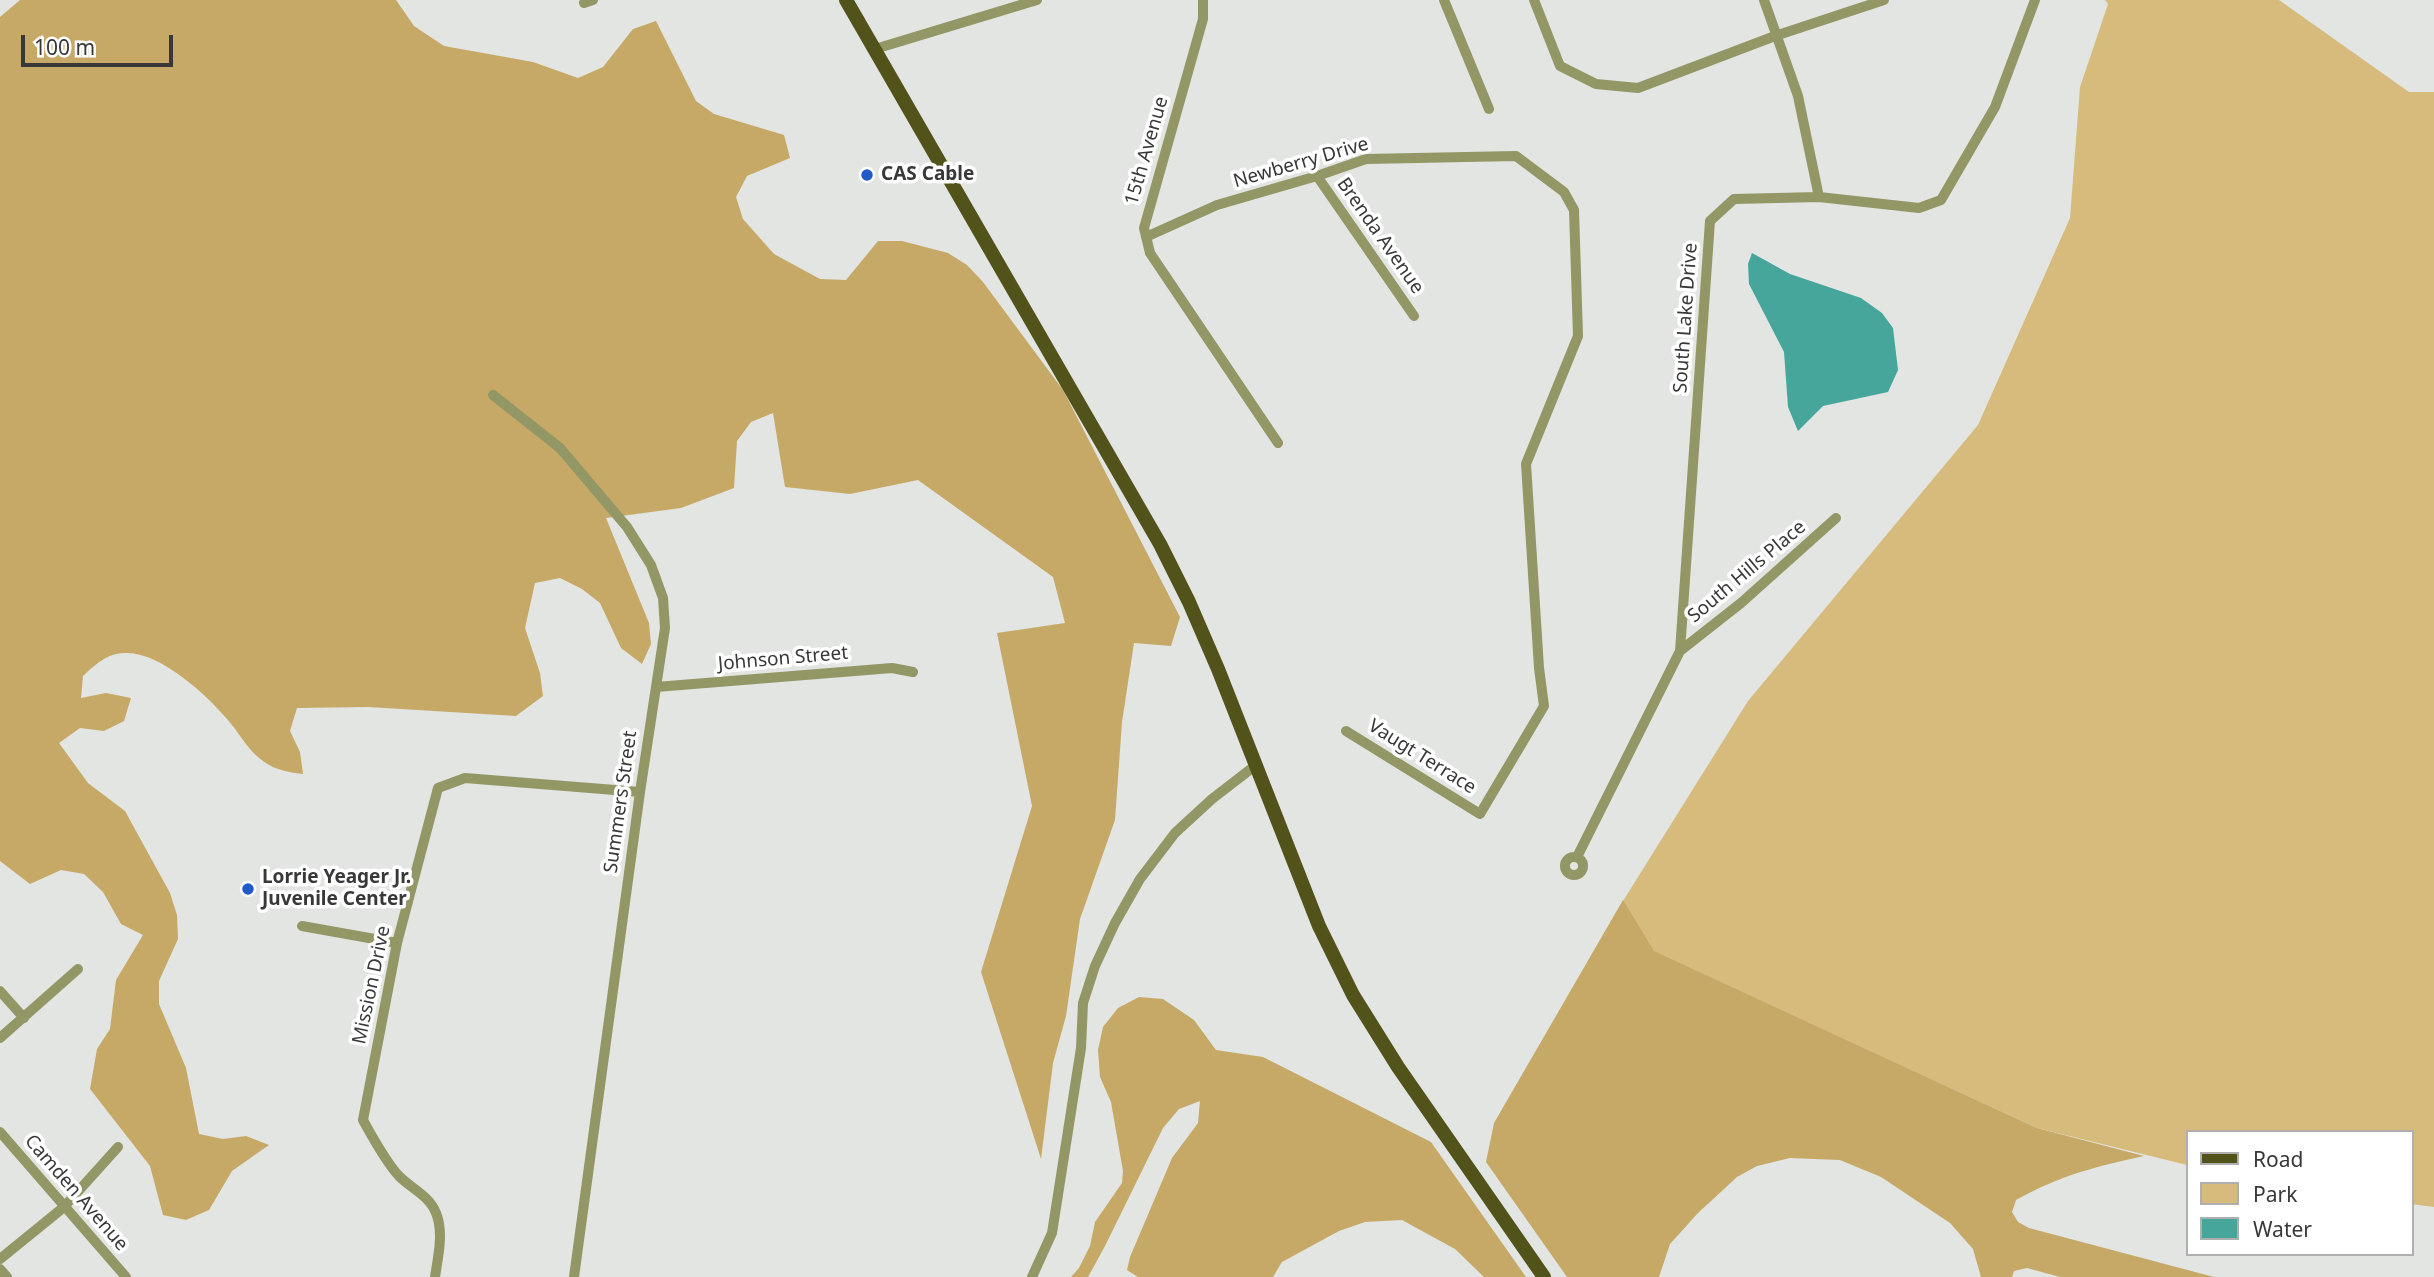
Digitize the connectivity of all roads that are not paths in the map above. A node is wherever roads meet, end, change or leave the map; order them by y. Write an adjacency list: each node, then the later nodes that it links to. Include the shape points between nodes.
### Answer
1 (846, 0): 11 (main road)
2 (1037, 0): 9 (street)
3 (1203, 0): 15 (street, 15th Avenue, via 1203,19 1144,228)
4 (1444, 0): 12 (street)
5 (1534, 0): 10 (street, via 1560,66 1596,84 1639,88)
6 (1763, 0): 10 (street)
7 (1884, 0): 10 (street)
8 (2035, 0): 14 (street, South Lake Drive, via 1995,107 1941,200 1919,208)
9 (1021, 3): 11 (street)
10 (1774, 36): 14 (street, via 1798,96)
11 (875, 49): 25 (main road, via 1160,544)
12 (1489, 109)
13 (1317, 176): 15 (street, Newberry Drive, via 1217,205); 16 (street, Brenda Avenue); 23 (street, Newberry Drive, via 1366,159 1516,156 1564,192 1574,210 1578,336 1526,464)
14 (1819, 197): 20 (street, South Lake Drive, via 1734,199 1710,221)
15 (1146, 237): 18 (street, via 1150,253)
16 (1414, 316)
17 (493, 395): 22 (street, Summers Street, via 561,448 627,527 651,565 663,598 665,628)
18 (1278, 443)
19 (1836, 518): 20 (street, South Hills Place, via 1741,603)
20 (1680, 650): 27 (street, South Lake Drive)
21 (913, 672): 22 (street, Johnson Street, via 892,668)
22 (656, 687): 26 (street, Summers Street)
23 (1544, 706): 24 (street, Vaugt Terrace, via 1480,814)
24 (1346, 731)
25 (1256, 765): 43 (street, via 1175,833 1140,879 1095,966 1083,1003 1081,1048 1052,1233); 44 (main road, via 1319,926 1353,995)
26 (640, 792): 29 (street, Mission Drive, via 465,778 438,788); 42 (street, Summers Street)
27 (1577, 857)
28 (302, 926): 29 (street)
29 (397, 943): 41 (street, Mission Drive, via 363,1120 398,1175 428,1200 437,1214 440,1243)
30 (78, 969): 32 (street)
31 (0, 992): 32 (street)
32 (24, 1018): 33 (street)
33 (0, 1038)
34 (0, 1132): 36 (street, Camden Avenue)
35 (118, 1147): 36 (street)
36 (64, 1207): 37 (street); 40 (street, Camden Avenue)
37 (0, 1259)
38 (0, 1269): 39 (street)
39 (7, 1277)
40 (126, 1277)
41 (435, 1277)
42 (574, 1277)
43 (1032, 1277)
44 (1544, 1277)

